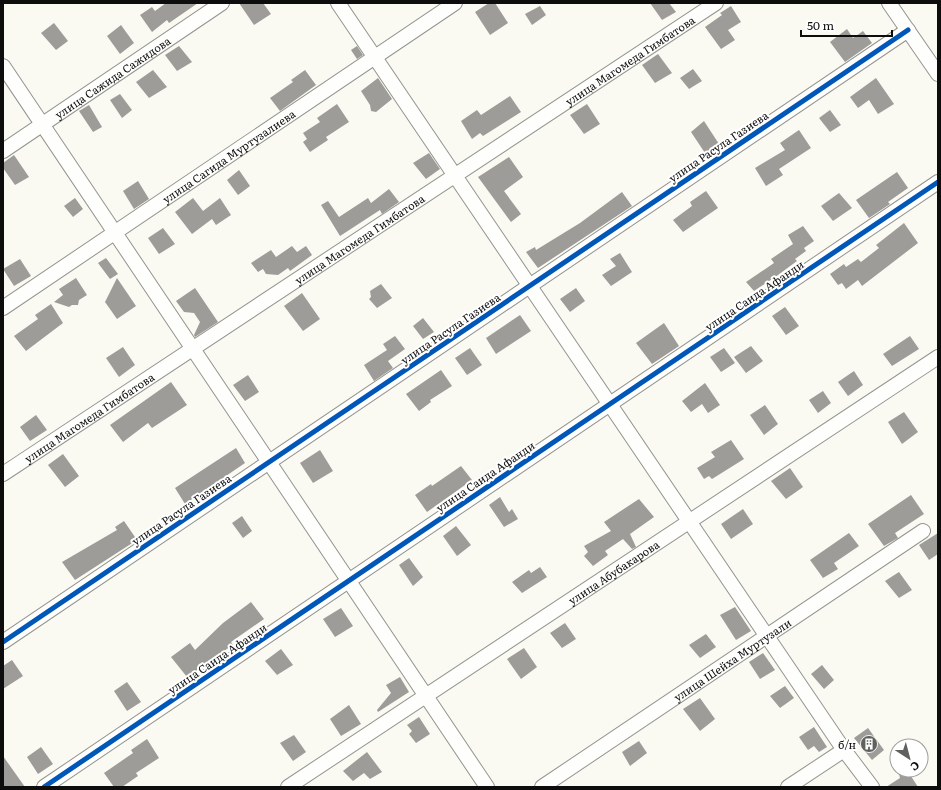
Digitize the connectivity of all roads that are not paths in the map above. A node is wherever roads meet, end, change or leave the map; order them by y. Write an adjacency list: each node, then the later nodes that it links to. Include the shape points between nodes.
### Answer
1 (222, 3): 10 (street, улица Сажида Сажидова)
2 (338, 3): 7 (street)
3 (455, 3): 7 (street, улица Сагида Муртузалиева)
4 (716, 3): 12 (street, улица Магомеда Гимбатова)
5 (890, 3): 6 (street)
6 (908, 30): 9 (street); 15 (street, улица Расула Газиева)
7 (374, 57): 12 (street); 14 (street, улица Сагида Муртузалиева)
8 (3, 66): 10 (street)
9 (938, 74)
10 (42, 124): 11 (street, улица Сажида Сажидова); 14 (street)
11 (3, 151)
12 (455, 176): 15 (street); 17 (street, улица Магомеда Гимбатова)
13 (938, 182): 19 (street, улица Саида Афанди)
14 (115, 233): 16 (street, улица Сагида Муртузалиева); 17 (street)
15 (530, 286): 19 (street); 20 (street, улица Расула Газиева)
16 (3, 308)
17 (193, 349): 20 (street); 21 (street, улица Магомеда Гимбатова)
18 (938, 357): 22 (street, улица Абубакарова)
19 (610, 404): 22 (street); 24 (street, улица Саида Афанди)
20 (269, 462): 24 (street); 26 (street, улица Расула Газиева)
21 (3, 474)
22 (689, 521): 25 (street); 27 (street, улица Абубакарова)
23 (923, 531): 25 (street, улица Шейха Муртузали)
24 (348, 581): 27 (street); 29 (street, улица Саида Афанди)
25 (767, 636): 28 (street); 32 (street, улица Шейха Муртузали)
26 (3, 642)
27 (426, 696): 30 (street, улица Абубакарова); 31 (street)
28 (844, 750): 33 (street); 34 (street)
29 (44, 787)
30 (288, 787)
31 (487, 787)
32 (542, 787)
33 (788, 787)
34 (872, 787)

